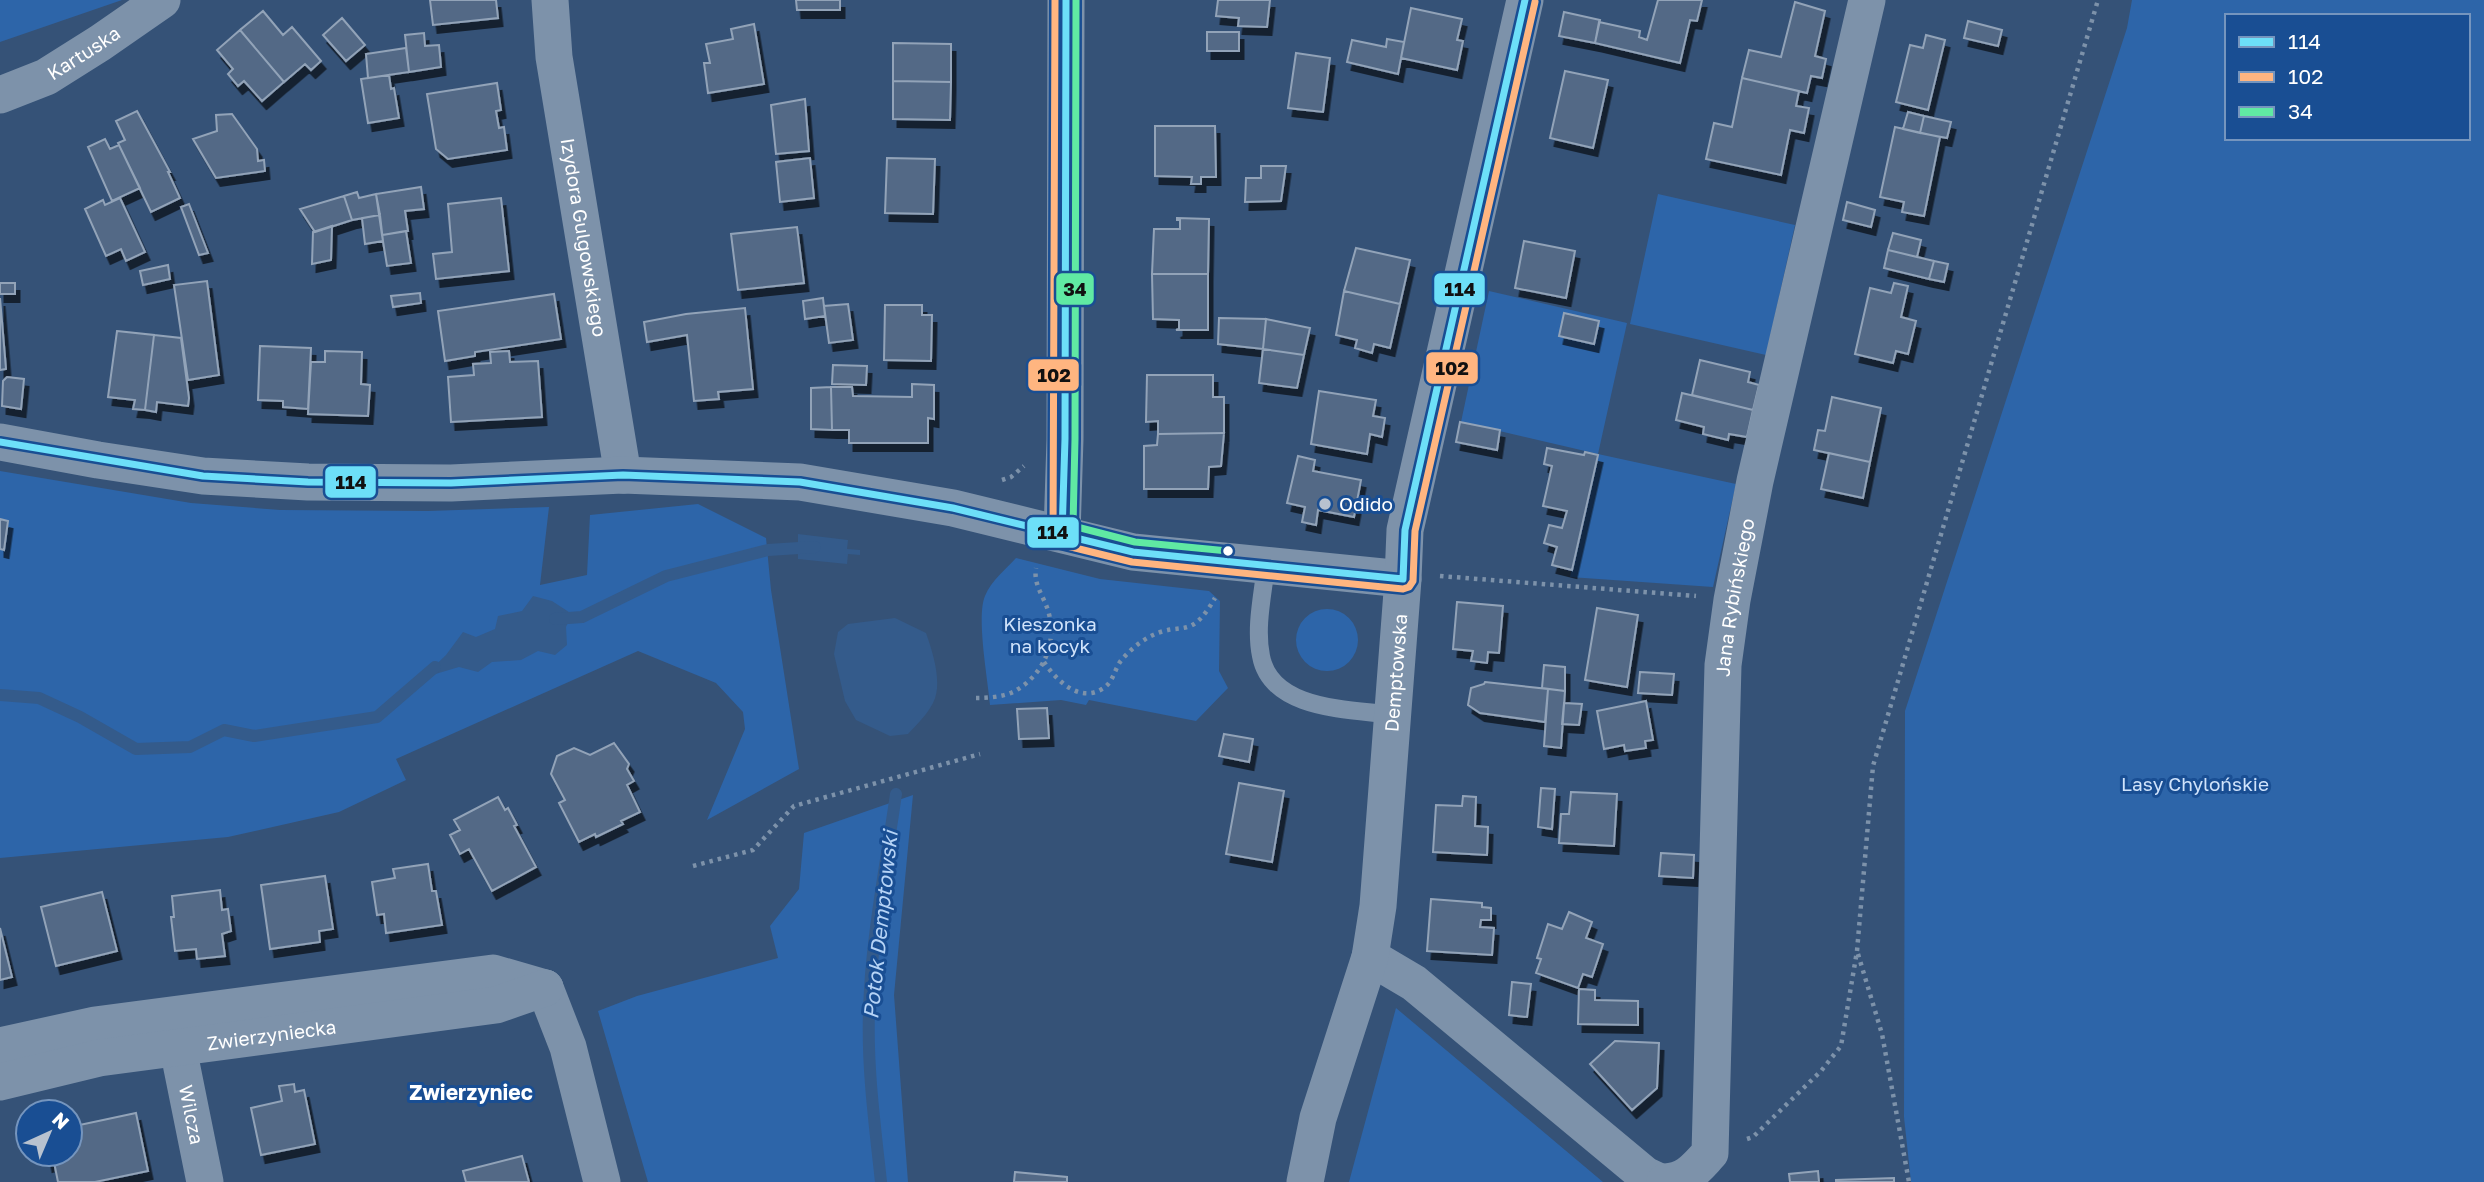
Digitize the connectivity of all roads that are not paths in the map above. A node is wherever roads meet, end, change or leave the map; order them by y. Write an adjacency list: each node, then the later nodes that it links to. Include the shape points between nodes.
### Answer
1 (162, 0): 6 (street, Kartuska, via 46,76)
2 (550, 0): 8 (street, Izydora Gulgowskiego, via 554,57)
3 (1066, 0): 9 (street)
4 (1525, 0): 11 (street, Demptowska, via 1405,530)
5 (1867, 0): 21 (street, Jana Rybińskiego, via 1731,600 1723,665 1710,1153 1689,1175)
6 (0, 94)
7 (0, 442): 8 (street, via 203,476 308,482 451,483)
8 (623, 475): 9 (street, via 800,482 953,508)
9 (1062, 534): 10 (street, via 1133,552)
10 (1266, 565): 11 (street); 12 (lane, via 1261,658 1271,678 1290,695 1311,704)
11 (1419, 577): 12 (street, Demptowska)
12 (1393, 715): 13 (street, Demptowska)
13 (1370, 957): 20 (street, Demptowska, via 1318,1118); 21 (street, via 1413,983 1645,1175)
14 (545, 988): 15 (street, Zwierzyniecka, via 493,973 95,1025); 16 (street, Zwierzyniecka, via 496,1005); 19 (street, via 568,1046)
15 (0, 1046)
16 (178, 1048): 17 (street, Zwierzyniecka, via 99,1058); 18 (street, Wilcza)
17 (0, 1082)
18 (205, 1182)
19 (602, 1182)
20 (1305, 1182)
21 (1663, 1182)

